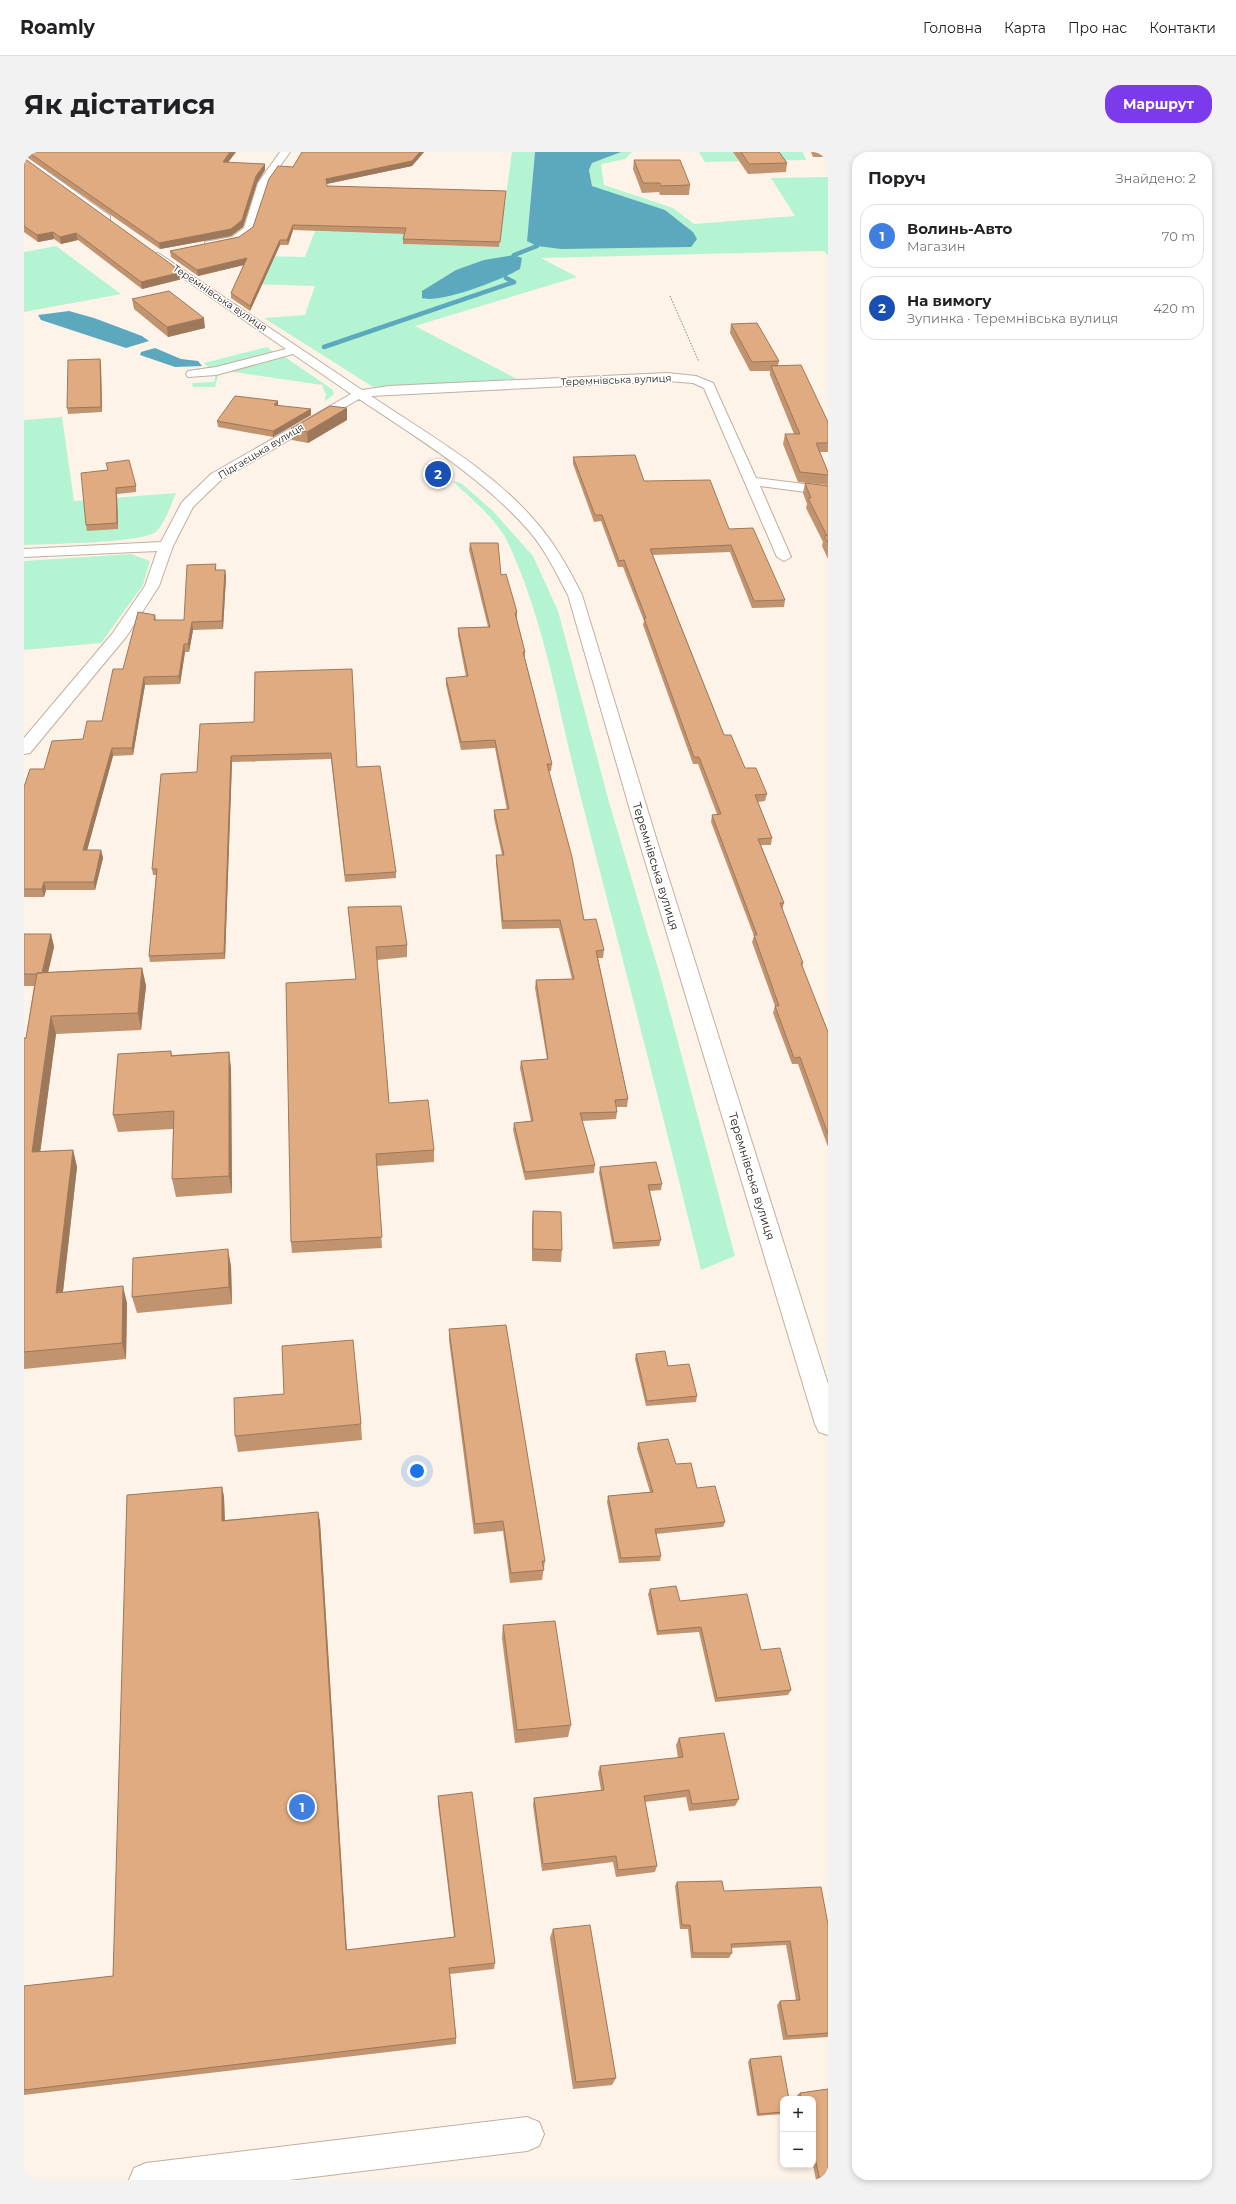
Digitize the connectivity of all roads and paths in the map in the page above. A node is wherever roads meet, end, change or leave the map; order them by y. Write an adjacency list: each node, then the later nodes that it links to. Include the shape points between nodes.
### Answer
1 (285, 152): 4 (street, via 263,183 249,229 235,239)
2 (24, 158): 3 (street)
3 (119, 227)
4 (199, 246)
5 (157, 251): 7 (street, Теремнівська вулиця)
6 (670, 296): 9 (path, via 699,362)
7 (296, 350): 8 (street, via 216,371); 10 (street, Теремнівська вулиця)
8 (192, 374)
9 (696, 380): 10 (street, Теремнівська вулиця, via 667,377 389,390); 11 (street, via 709,386)
10 (359, 394): 13 (street, Підгаєцька вулиця, via 216,477 186,505); 17 (street, Теремнівська вулиця, via 443,450 514,506 541,537 566,573 575,594 648,842)
11 (751, 481): 12 (street); 15 (street)
12 (828, 491)
13 (166, 546): 14 (street); 16 (street, Підгаєцька вулиця, via 152,586 118,637)
14 (24, 553)
15 (784, 557)
16 (24, 749)
17 (828, 1424)
18 (527, 2134): 19 (street)
19 (146, 2180)

